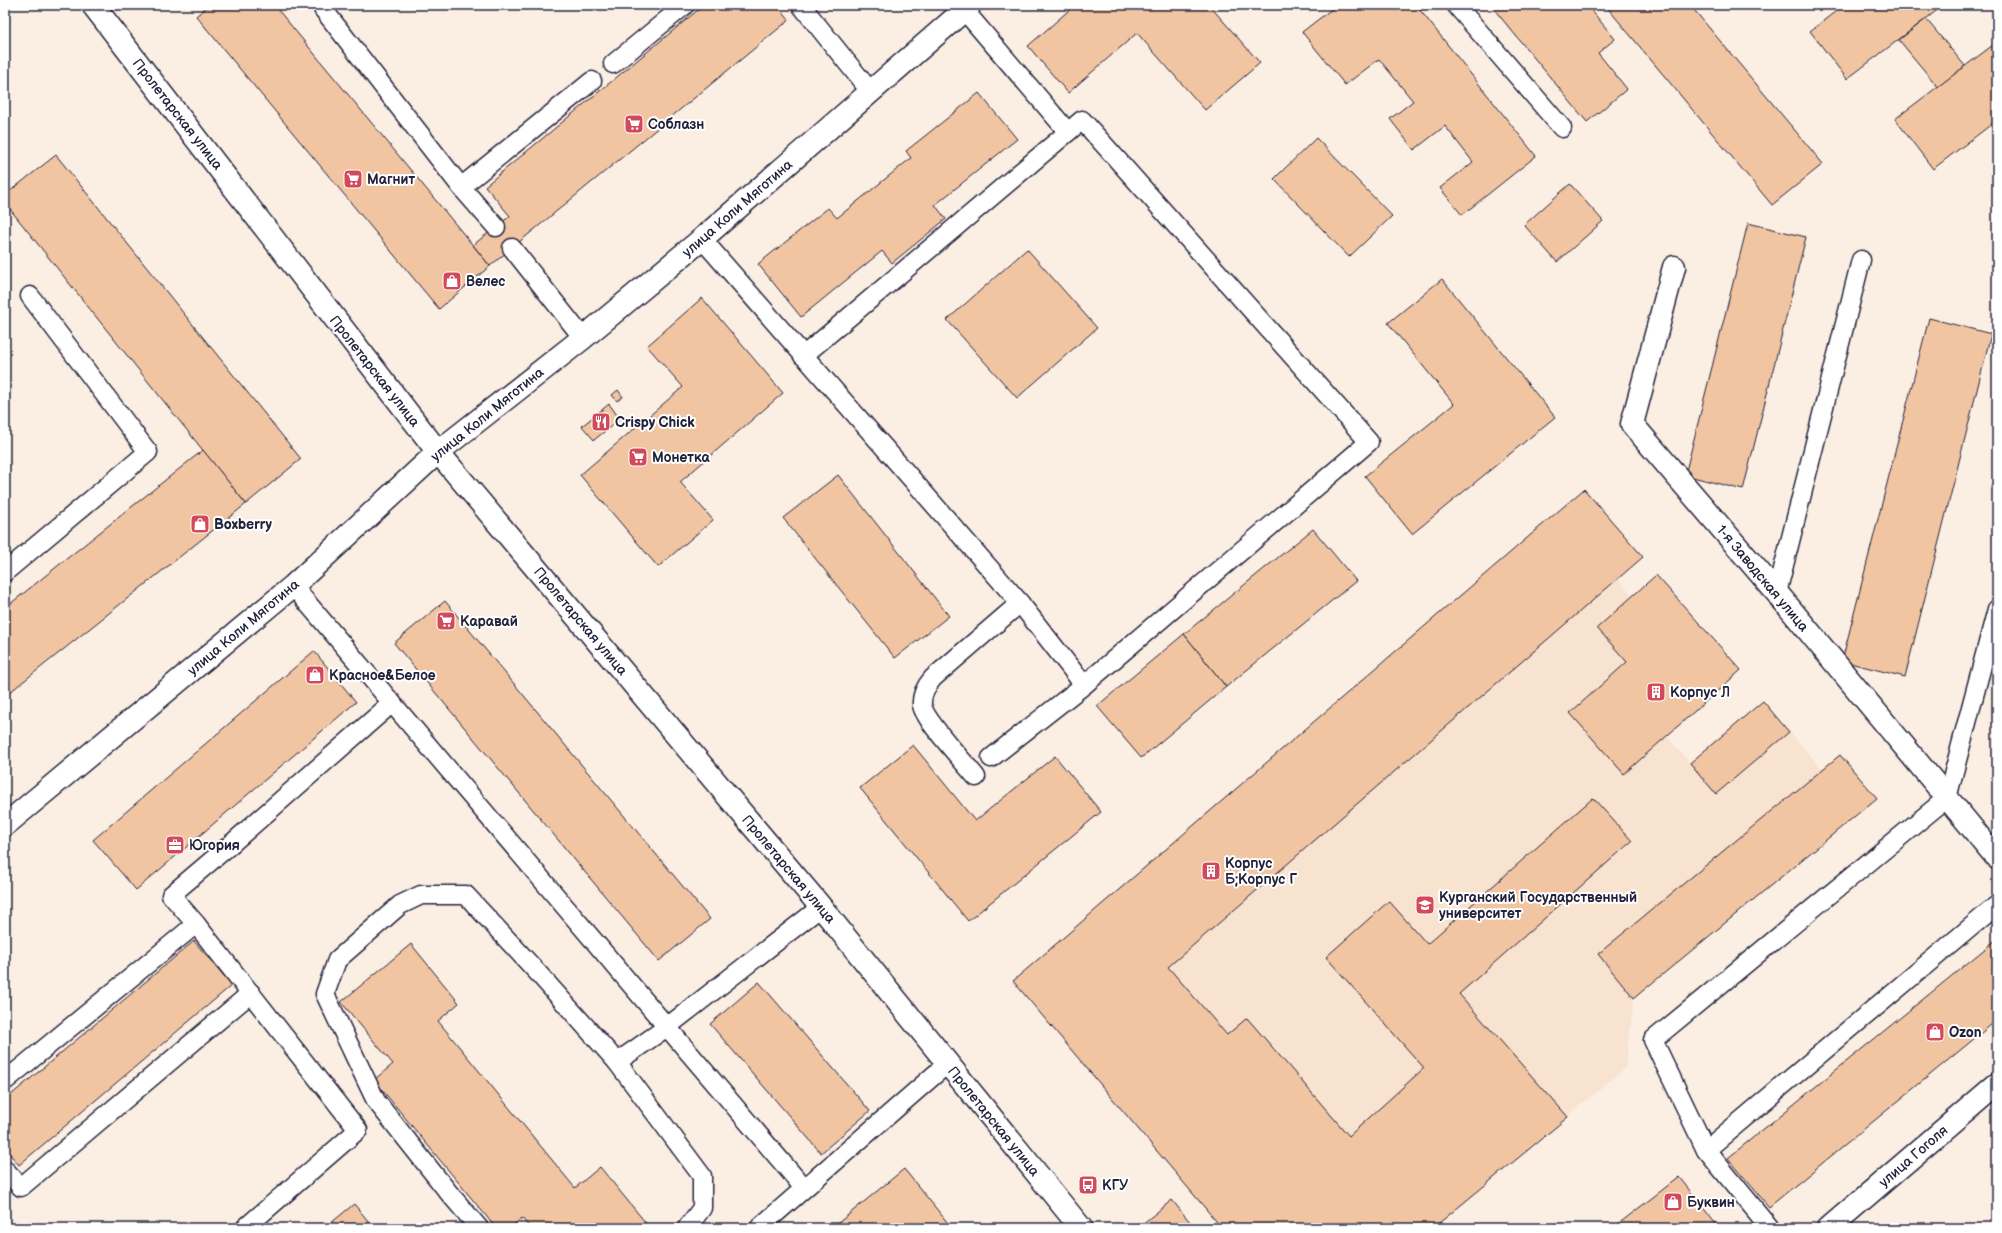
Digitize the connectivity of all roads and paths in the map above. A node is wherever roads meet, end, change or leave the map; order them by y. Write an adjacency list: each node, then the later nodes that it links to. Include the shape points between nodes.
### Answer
1 (93, 5): 21 (main road, Пролетарская улица)
2 (327, 5): 12 (lane, via 323,9)
3 (685, 5): 7 (lane)
4 (801, 5): 9 (lane)
5 (1456, 5): 10 (lane)
6 (967, 8): 9 (main road, улица Коли Мяготина); 11 (lane)
7 (613, 64)
8 (592, 82): 12 (lane)
9 (870, 91): 14 (main road, улица Коли Мяготина)
10 (1562, 128)
11 (1068, 132): 20 (lane); 27 (lane, via 1082,120 1369,442)
12 (461, 187): 13 (lane)
13 (496, 227)
14 (702, 239): 19 (main road, улица Коли Мяготина); 20 (lane)
15 (512, 248): 19 (lane)
16 (1861, 260): 24 (lane)
17 (1674, 267): 24 (main road, 1-я Заводская улица, via 1632,424)
18 (30, 296): 22 (lane, via 148,452)
19 (583, 338): 21 (main road, улица Коли Мяготина)
20 (803, 356): 25 (lane)
21 (438, 452): 23 (main road, улица Коли Мяготина); 35 (main road, Пролетарская улица)
22 (5, 572)
23 (293, 586): 28 (lane); 32 (main road, улица Коли Мяготина)
24 (1777, 593): 31 (main road, 1-я Заводская улица)
25 (1020, 603): 27 (lane); 30 (lane, via 934,678 922,695 924,714)
26 (1997, 610): 31 (lane)
27 (1084, 685): 29 (lane)
28 (392, 703): 36 (lane, via 171,895); 38 (lane)
29 (991, 758)
30 (976, 777)
31 (1947, 798): 33 (main road, 1-я Заводская улица); 43 (lane, via 1653,1040)
32 (5, 824)
33 (1997, 858)
34 (1997, 905): 43 (lane)
35 (821, 907): 38 (lane); 40 (main road, Пролетарская улица)
36 (196, 924): 37 (lane); 41 (lane)
37 (250, 993): 44 (lane, via 21,1187); 46 (lane, via 358,1130)
38 (666, 1026): 39 (lane); 45 (lane)
39 (617, 1062): 47 (lane, via 466,895 421,895 400,905 337,960 325,994 376,1101 448,1193); 48 (lane, via 702,1176 702,1208)
40 (948, 1063): 45 (lane); 50 (main road, Пролетарская улица)
41 (5, 1081)
42 (1997, 1084): 52 (main road, улица Гоголя)
43 (1706, 1150): 51 (lane)
44 (5, 1170)
45 (804, 1188): 49 (lane)
46 (246, 1228)
47 (479, 1228)
48 (687, 1228)
49 (759, 1228)
50 (1081, 1228)
51 (1770, 1228)
52 (1829, 1228)

